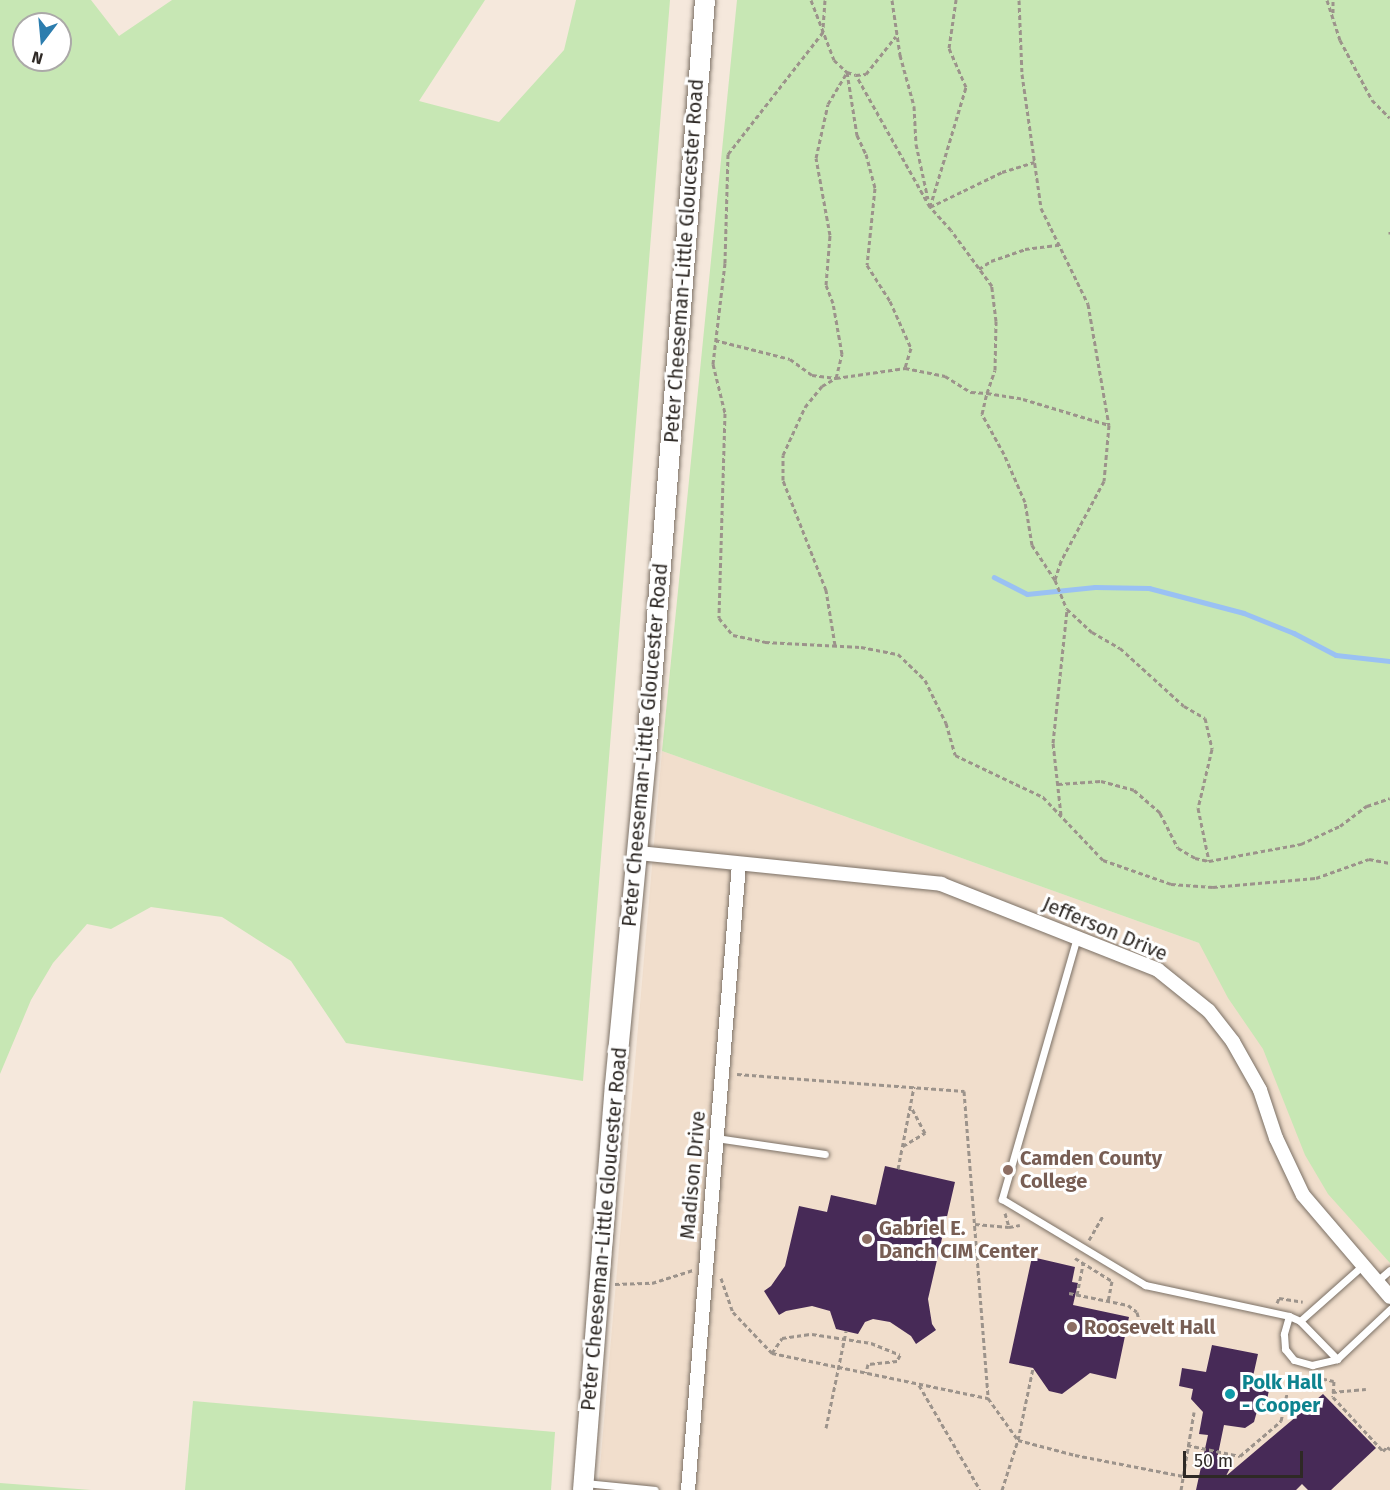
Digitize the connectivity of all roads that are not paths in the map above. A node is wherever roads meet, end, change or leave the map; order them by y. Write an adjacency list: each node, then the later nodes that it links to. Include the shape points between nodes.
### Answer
1 (705, 0): 2 (street, Peter Cheeseman-Little Gloucester Road)
2 (638, 853): 3 (street, Jefferson Drive); 15 (street, Peter Cheeseman-Little Gloucester Road)
3 (739, 864): 4 (street, Jefferson Drive, via 941,884); 5 (street, Madison Drive, via 728,1072)
4 (1077, 937): 7 (street, Jefferson Drive, via 1158,970 1209,1011 1253,1074 1303,1196); 12 (lane, via 1002,1199 1145,1285)
5 (716, 1138): 6 (lane); 17 (street, Madison Drive)
6 (825, 1154)
7 (1362, 1266): 9 (street, Jefferson Drive); 13 (lane)
8 (1390, 1270): 9 (lane)
9 (1376, 1282): 10 (street, Jefferson Drive)
10 (1390, 1297)
11 (1390, 1309): 14 (lane)
12 (1288, 1316): 13 (lane); 14 (lane, via 1284,1343 1288,1355 1312,1365)
13 (1300, 1321): 14 (lane)
14 (1337, 1359)
15 (583, 1486): 16 (lane)
16 (655, 1490)
17 (688, 1490)

